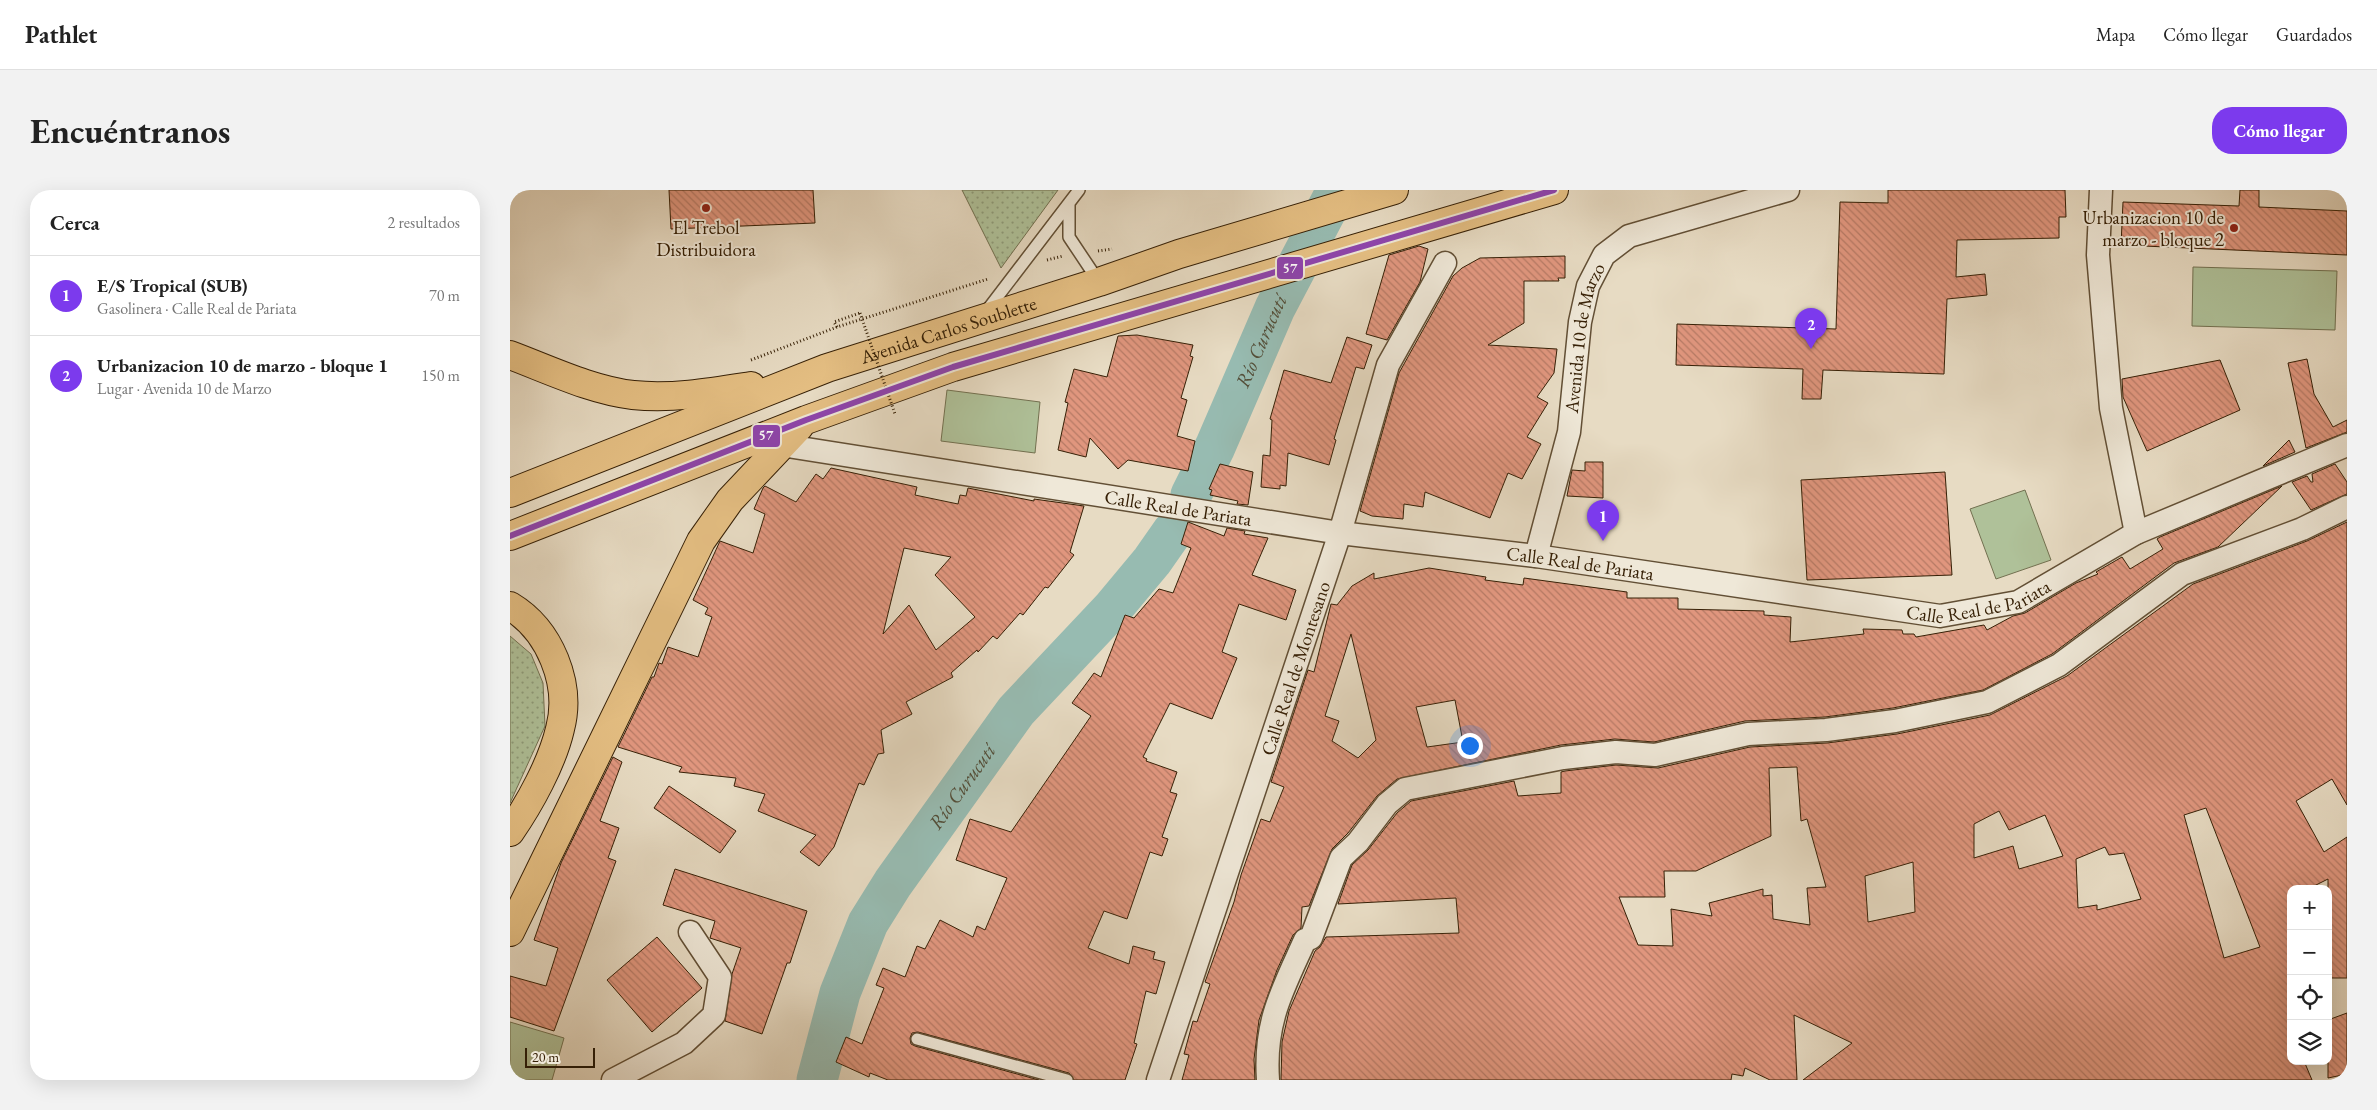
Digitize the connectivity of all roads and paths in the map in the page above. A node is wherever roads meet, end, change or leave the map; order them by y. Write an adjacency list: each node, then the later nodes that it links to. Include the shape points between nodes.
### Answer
1 (1079, 190): 6 (lane)
2 (1394, 190): 11 (main road, Avenida Carlos Soublette, via 1179,254)
3 (1554, 190): 18 (main road, Avenida Carlos Soublette, via 953,367)
4 (1788, 190): 26 (street, Avenida 10 de Marzo, via 1629,236 1604,254 1588,286 1580,322 1569,432)
5 (2101, 190): 24 (street, via 2098,254 2111,408)
6 (1069, 204): 8 (lane, via 1069,237); 10 (lane)
7 (1122, 247): 8 (path)
8 (1080, 253): 10 (path, via 1052,258); 11 (lane)
9 (1444, 263): 23 (street, Calle Real de Montesano, via 1388,365)
10 (1020, 270): 12 (lane); 13 (path)
11 (1099, 282): 12 (main road, Avenida Carlos Soublette)
12 (981, 318): 16 (main road, Avenida Carlos Soublette)
13 (837, 328): 15 (path); 17 (path, bridge, via 834,322 860,313)
14 (510, 355): 16 (main road, via 598,388 633,395 671,396)
15 (748, 360)
16 (795, 380): 21 (main road, Avenida Carlos Soublette)
17 (895, 414)
18 (806, 420): 19 (main road); 25 (main road, Avenida Carlos Soublette)
19 (781, 445): 23 (street, Calle Real de Pariata); 29 (main road, via 730,500 702,541)
20 (2347, 445): 24 (street, Calle Real de Pariata)
21 (510, 493)
22 (2347, 507): 35 (street, via 2302,529 2182,574 2059,665 1987,702 1896,722 1748,734 1655,755 1616,752 1563,758 1405,789 1387,804 1358,842 1341,858 1311,938 1305,940 1275,1009 1268,1032)
23 (1340, 532): 26 (street, Calle Real de Pariata); 34 (street, Calle Real de Montesano)
24 (2136, 532): 26 (street, Calle Real de Pariata, via 2018,602 1940,616)
25 (510, 536)
26 (1536, 556)
27 (510, 606): 28 (main road, via 544,637 557,668 563,707 561,728 543,775)
28 (510, 832)
29 (510, 932)
30 (690, 932): 32 (street, via 720,977 714,1015 684,1043)
31 (917, 1039): 33 (lane)
32 (613, 1080)
33 (1067, 1080)
34 (1158, 1080)
35 (1268, 1080)

